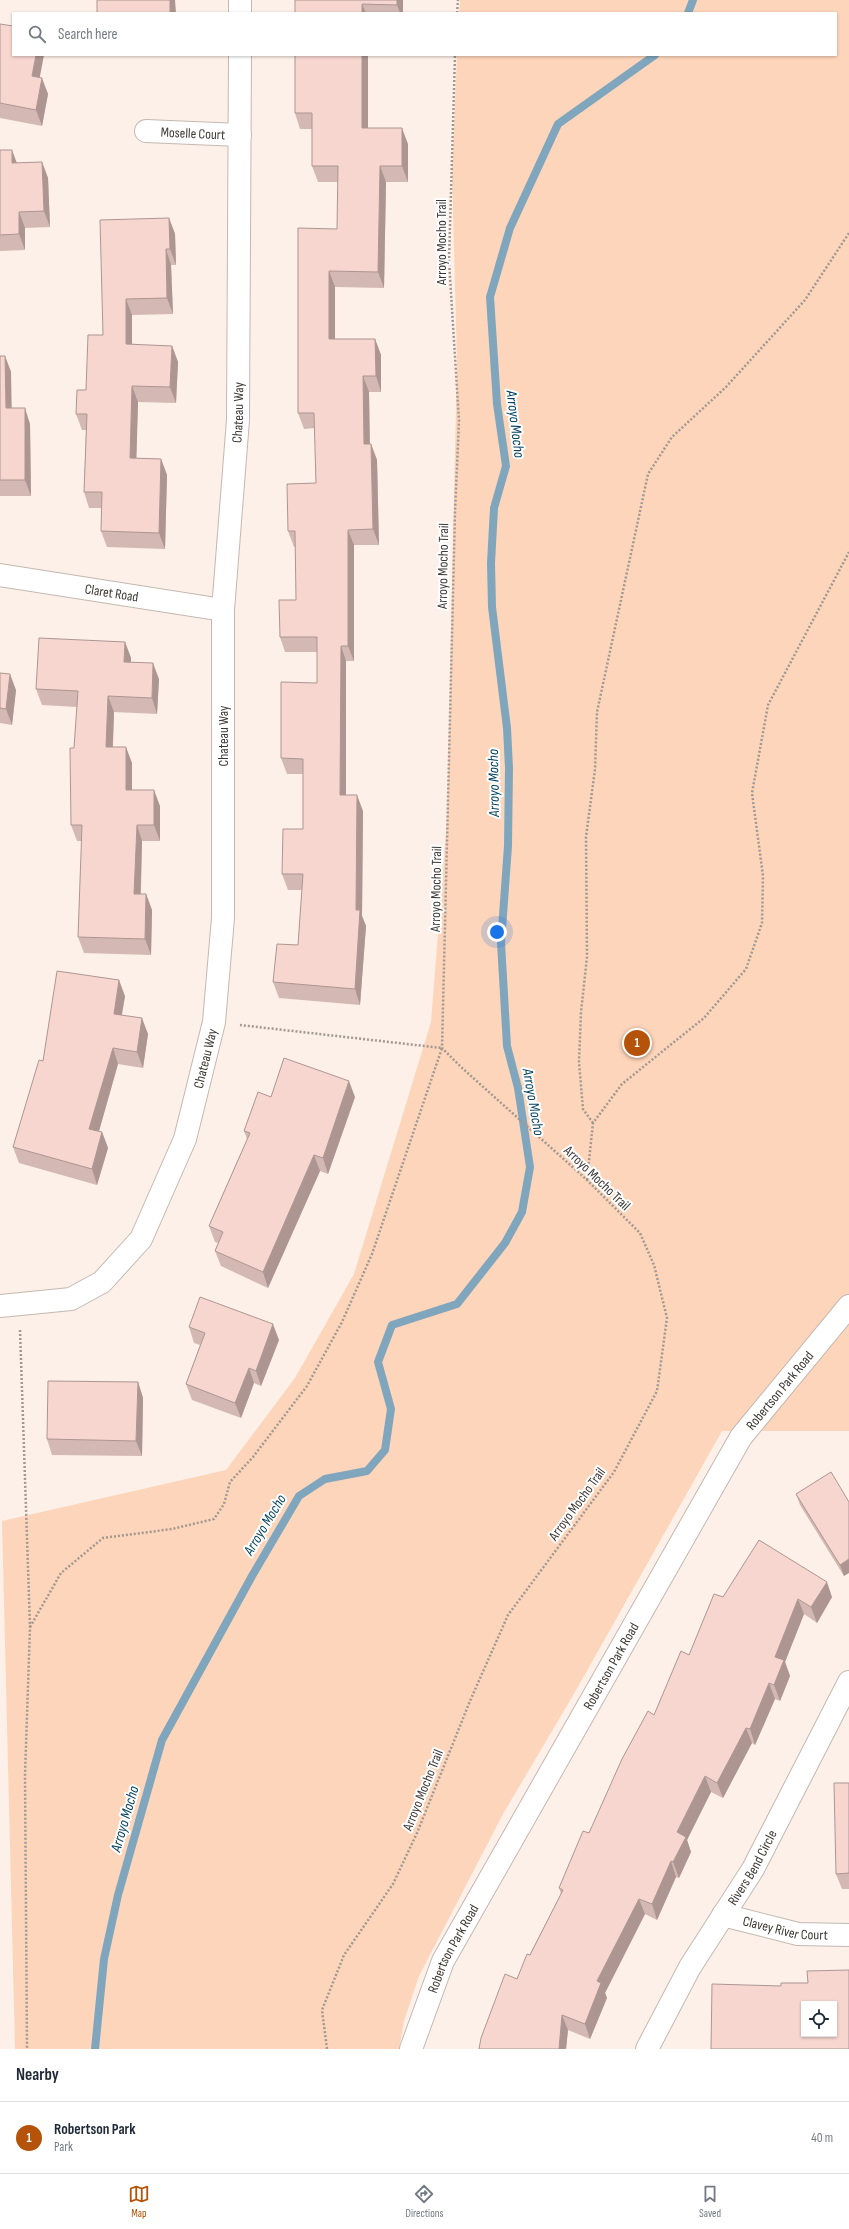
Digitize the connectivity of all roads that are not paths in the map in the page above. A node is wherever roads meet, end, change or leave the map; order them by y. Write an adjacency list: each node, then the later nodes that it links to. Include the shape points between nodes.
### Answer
1 (240, 0): 2 (street)
2 (240, 12)
3 (240, 56): 5 (street, Chateau Way)
4 (146, 131): 5 (street, Moselle Court)
5 (240, 135): 7 (street, Chateau Way, via 238,420)
6 (0, 575): 7 (street, Claret Road)
7 (223, 610): 8 (street, Chateau Way, via 222,918 214,1022 184,1139 141,1239 102,1282 71,1299)
8 (10, 1306)
9 (849, 1306): 13 (street, Robertson Park Road, via 741,1437 443,1961)
10 (849, 1682): 11 (street, Rivers Bend Circle, via 753,1868)
11 (723, 1915): 12 (street, Clavey River Court, via 798,1934); 14 (street, Rivers Bend Circle, via 690,1966)
12 (849, 1935)
13 (411, 2049)
14 (647, 2049)

